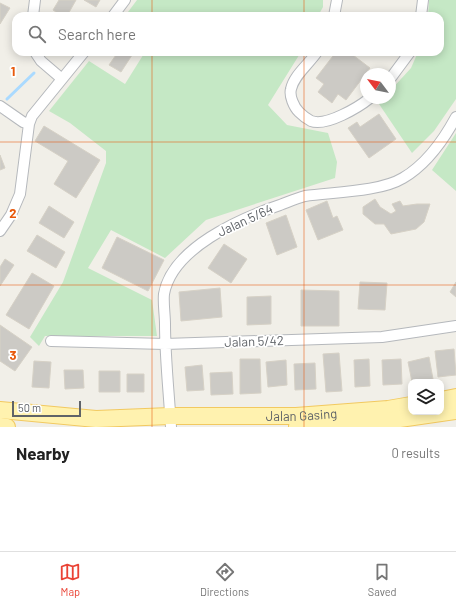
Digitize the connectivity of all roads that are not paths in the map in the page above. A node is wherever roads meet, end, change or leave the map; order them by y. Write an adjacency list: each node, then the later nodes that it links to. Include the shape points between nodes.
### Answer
1 (35, 0): 5 (street)
2 (126, 0): 6 (street)
3 (337, 0): 7 (street)
4 (423, 0): 8 (street)
5 (34, 12)
6 (116, 12)
7 (335, 12)
8 (422, 12)
9 (38, 56): 14 (street)
10 (81, 56): 14 (street)
11 (314, 56): 15 (street, via 294,80 290,91 293,102 304,116 315,122 328,120)
12 (407, 56): 13 (street)
13 (396, 71)
14 (62, 79): 18 (street, via 32,116)
15 (360, 104)
16 (0, 106): 18 (street)
17 (456, 117): 22 (street, Jalan 5/64, via 435,149 419,167 402,179 381,186 304,197 256,213 219,231 198,246 170,278 164,294)
18 (29, 124): 19 (street, via 20,194 11,215)
19 (0, 231)
20 (456, 326): 22 (street, Jalan 5/42, via 382,337)
21 (51, 341): 22 (street, Jalan 5/42)
22 (165, 344): 30 (street, Jalan 5/64)
23 (456, 397): 24 (main road, Jalan Gasing)
24 (444, 403)
25 (408, 406): 30 (main road, Jalan Gasing, via 296,416)
26 (444, 407): 28 (main road)
27 (0, 410): 30 (main road, Jalan Gasing, via 96,419)
28 (456, 410)
29 (409, 415): 33 (main road, Jalan Gasing, via 393,420 336,425)
30 (170, 422)
31 (0, 426): 32 (main road)
32 (7, 427)
33 (270, 427)

